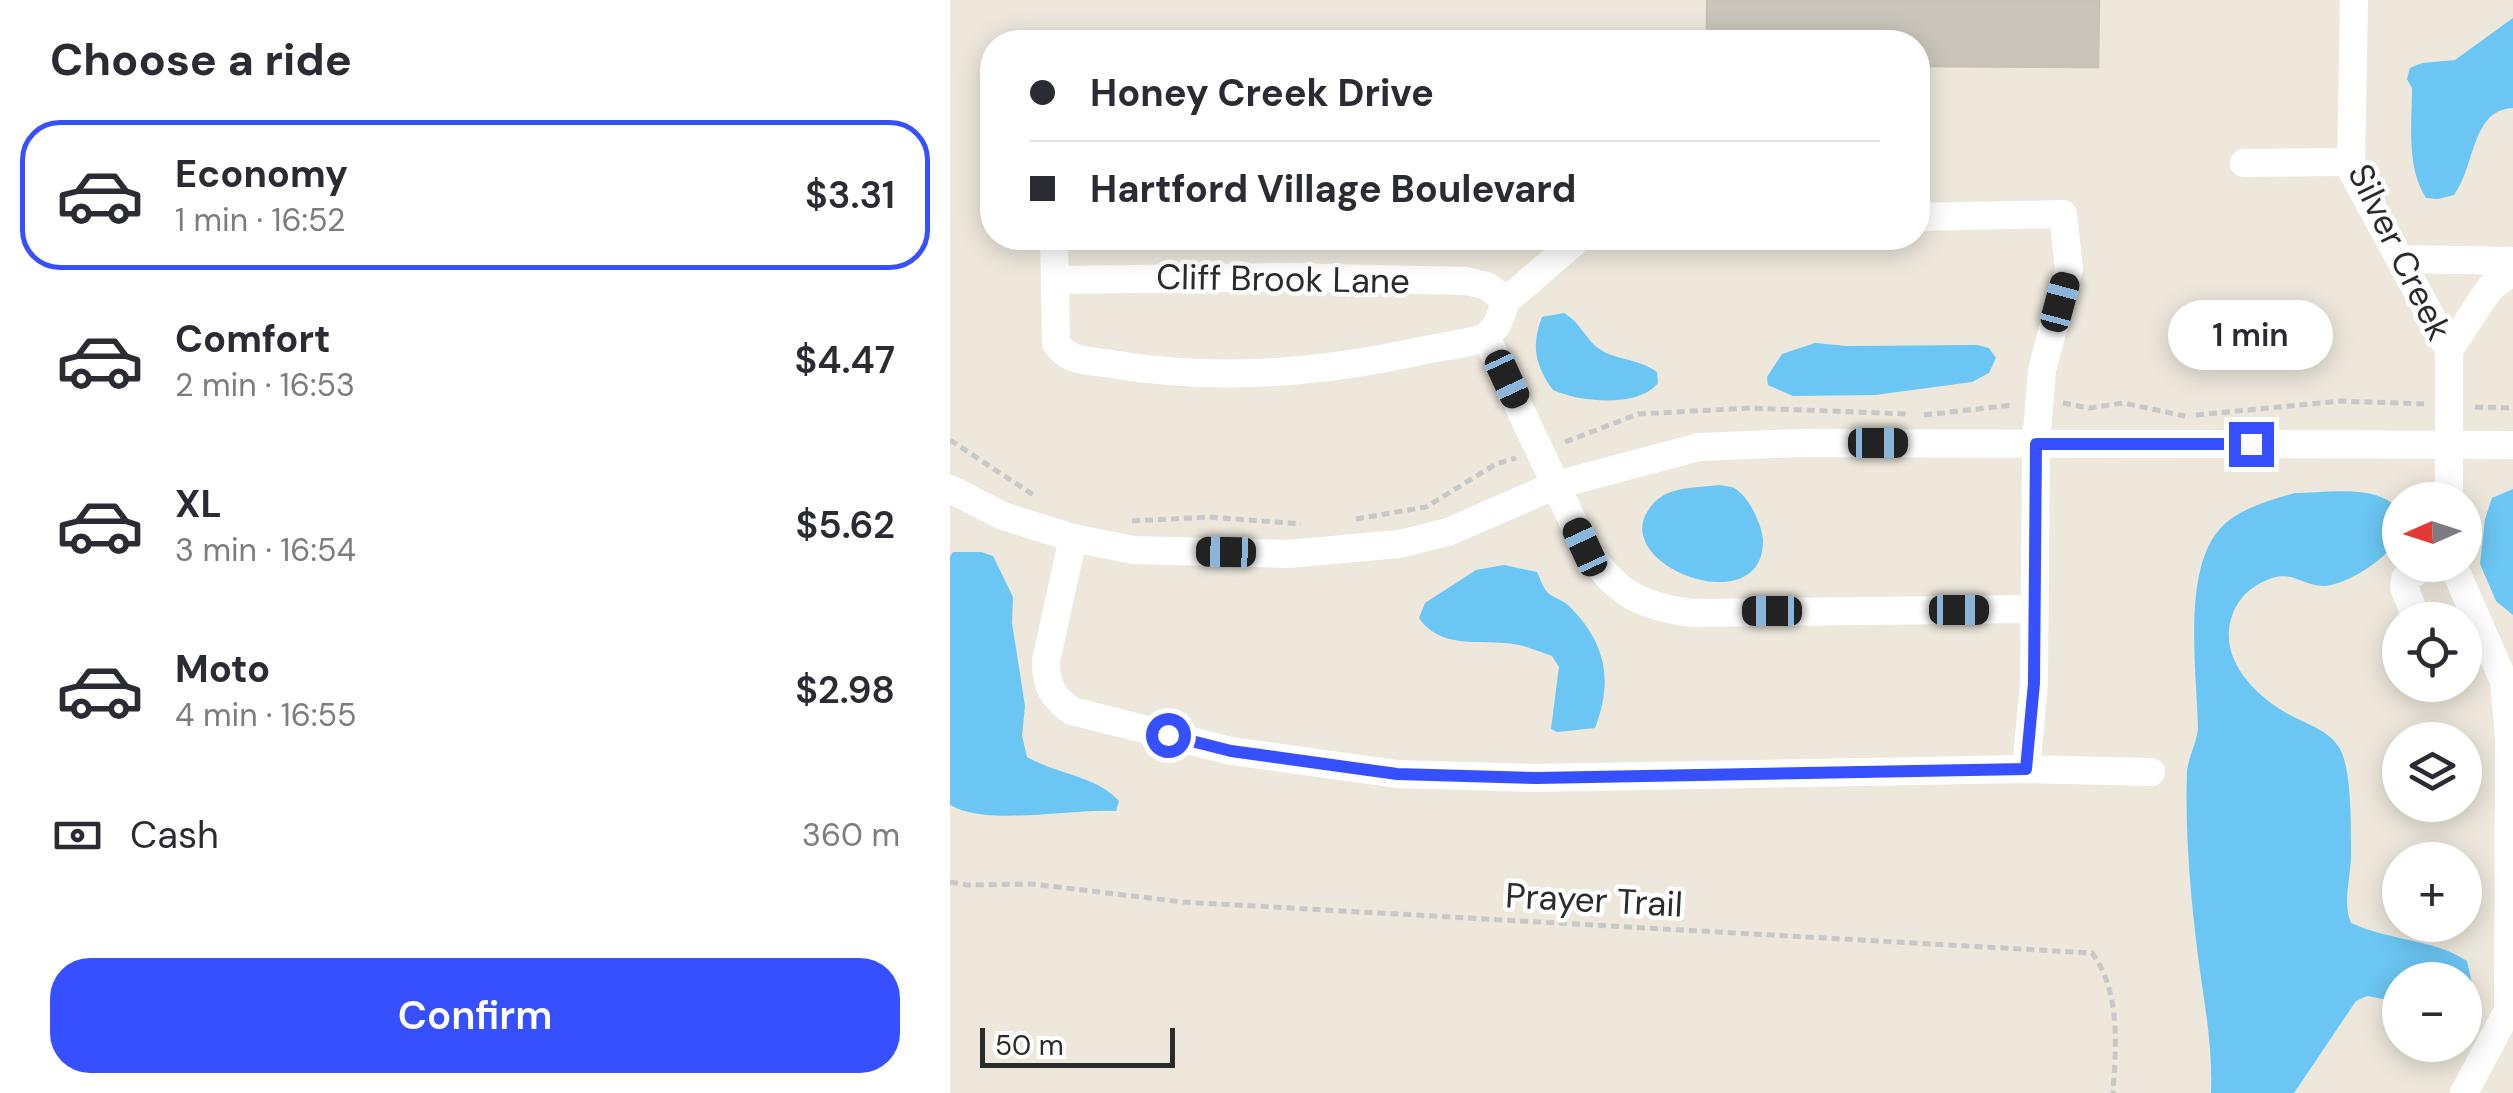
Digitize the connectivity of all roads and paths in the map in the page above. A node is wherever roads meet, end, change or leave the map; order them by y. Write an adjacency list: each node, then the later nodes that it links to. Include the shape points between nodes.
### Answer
1 (2354, 0): 3 (street, Silver Creek)
2 (2244, 162): 3 (street)
3 (2351, 162): 7 (street, Silver Creek)
4 (1930, 217): 14 (street, via 2063,214 2069,269 2042,370)
5 (1054, 250): 10 (street)
6 (1565, 250): 11 (street)
7 (2400, 259): 8 (street); 13 (street, Silver Creek)
8 (2513, 261)
9 (2513, 272): 13 (street, via 2490,288)
10 (1055, 280): 11 (street, Cliff Brook Lane, via 1466,281); 12 (street, via 1056,343 1062,353 1133,368 1244,376 1336,368)
11 (1506, 301): 12 (street)
12 (1486, 337): 18 (street)
13 (2449, 350): 15 (street, Silver Creek)
14 (2036, 444): 15 (street); 18 (street, via 1698,447); 21 (street)
15 (2450, 445): 16 (street); 17 (street, Silver Creek)
16 (2513, 445)
17 (2449, 482)
18 (1556, 485): 20 (street, via 1448,532 1399,544 1288,554 1133,550); 21 (street, via 1606,578 1662,609)
19 (950, 489): 20 (street, via 1003,516)
20 (1073, 538): 24 (street, via 1046,661 1046,681 1056,699 1072,710 1231,751 1397,774 1536,778)
21 (2034, 610): 24 (street)
22 (2482, 637): 23 (street)
23 (2509, 680): 27 (street)
24 (2026, 769): 25 (street)
25 (2152, 772)
26 (950, 882): 28 (path, Prayer Trail, via 1202,903 2092,953 2106,971 2116,1030)
27 (2510, 947): 29 (street, via 2508,1010)
28 (2113, 1093)
29 (2464, 1093)

